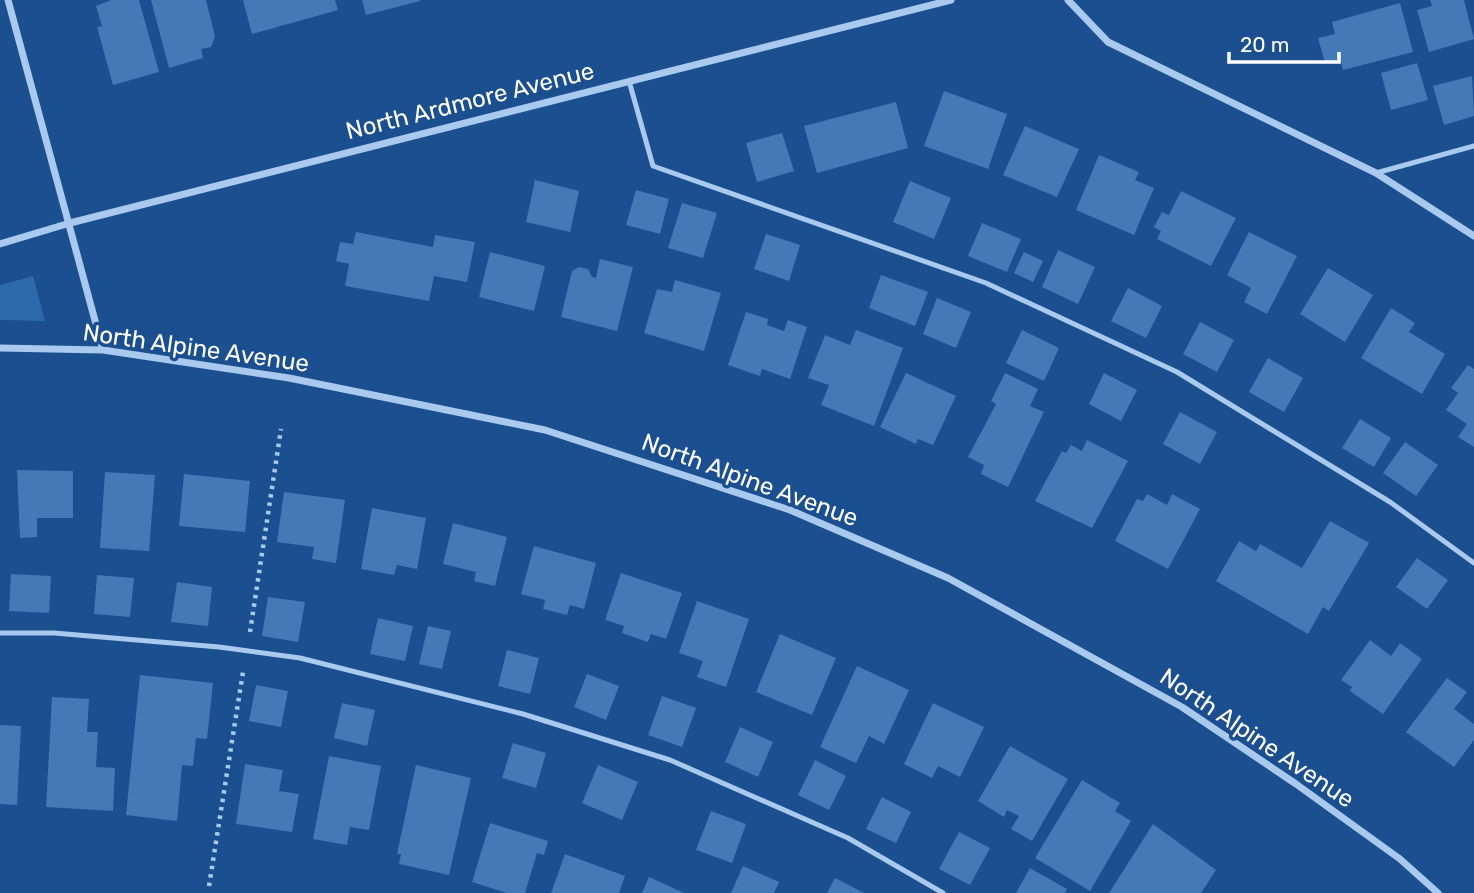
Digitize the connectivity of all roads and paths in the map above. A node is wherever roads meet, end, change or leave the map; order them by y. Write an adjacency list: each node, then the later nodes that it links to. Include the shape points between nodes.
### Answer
1 (8, 0): 7 (street)
2 (951, 0): 4 (street, North Ardmore Avenue)
3 (1068, 0): 6 (street, via 1108,43)
4 (629, 81): 7 (street, North Ardmore Avenue); 12 (lane, via 653,166 986,283 1177,372 1390,502)
5 (1474, 146): 6 (lane)
6 (1376, 173): 8 (street)
7 (70, 223): 9 (street, North Ardmore Avenue); 11 (street)
8 (1474, 236)
9 (0, 244)
10 (0, 348): 11 (street, North Alpine Avenue)
11 (103, 350): 15 (street, North Alpine Avenue, via 289,378 545,430 790,510 948,578 1182,706 1400,859)
12 (1474, 563)
13 (0, 633): 14 (lane, via 68,634 300,658 523,714 670,760 848,838)
14 (943, 893)
15 (1438, 893)

